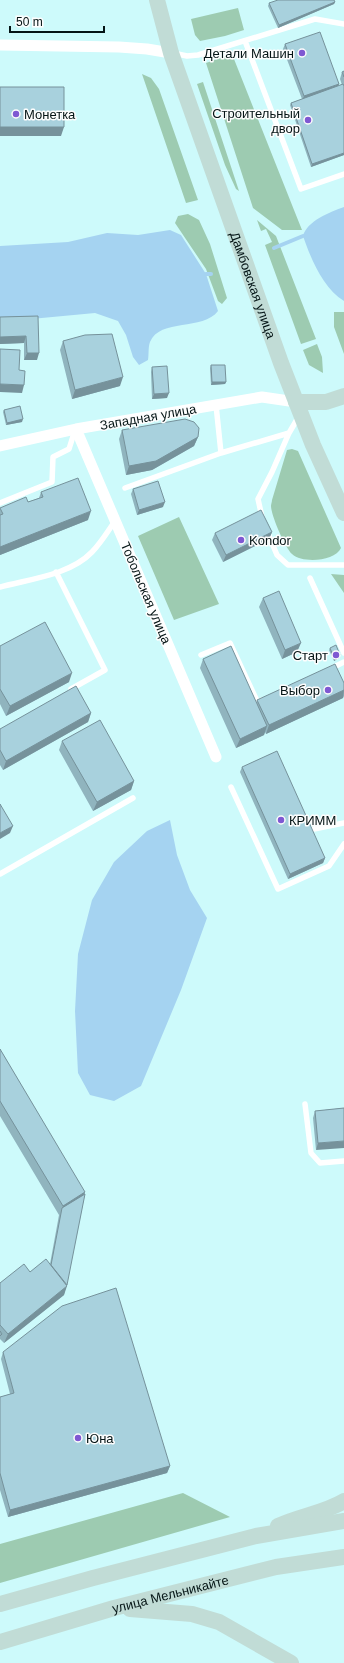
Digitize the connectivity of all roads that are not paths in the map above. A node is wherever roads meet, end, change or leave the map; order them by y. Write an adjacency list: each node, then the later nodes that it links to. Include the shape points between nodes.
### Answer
1 (158, 0): 5 (main road, Дамбовская улица)
2 (344, 24): 3 (lane, via 315,19)
3 (245, 41): 5 (lane, via 198,55); 6 (lane, via 301,189)
4 (0, 45): 5 (street, via 119,47)
5 (171, 53): 9 (main road, Дамбовская улица)
6 (344, 174)
7 (344, 396): 9 (main road)
8 (216, 405): 9 (street, Западная улица, via 262,397); 10 (street, Западная улица); 13 (lane)
9 (298, 408): 11 (lane); 16 (main road, Дамбовская улица)
10 (76, 429): 12 (street, Западная улица); 15 (lane, via 69,449 53,457 52,482); 17 (street, Тобольская улица)
11 (289, 433): 13 (lane); 18 (lane, via 258,498 277,555 288,565)
12 (0, 446)
13 (221, 453): 14 (lane)
14 (125, 488)
15 (0, 502)
16 (344, 513)
17 (115, 521): 19 (lane, via 92,553); 28 (street, Тобольская улица)
18 (344, 565)
19 (56, 572): 21 (lane); 26 (lane, via 105,670)
20 (310, 578): 22 (lane)
21 (0, 587)
22 (344, 654)
23 (201, 655): 27 (lane, via 230,643 258,702)
24 (344, 662): 25 (lane)
25 (322, 672)
26 (66, 693)
27 (265, 699)
28 (216, 758)
29 (231, 787): 33 (lane, via 278,890 329,866)
30 (133, 798): 34 (lane)
31 (344, 823): 32 (lane)
32 (314, 829)
33 (344, 844)
34 (0, 874)
35 (305, 1104): 36 (lane, via 311,1153 320,1163)
36 (344, 1161)
37 (344, 1501): 39 (main road, via 336,1506 293,1519)
38 (344, 1521): 39 (main road)
39 (256, 1536): 41 (main road)
40 (344, 1557): 42 (main road, улица Мельникайте, via 276,1567)
41 (0, 1604)
42 (114, 1608): 43 (main road, улица Мельникайте); 44 (main road, via 192,1614 219,1622)
43 (0, 1642)
44 (291, 1663)

